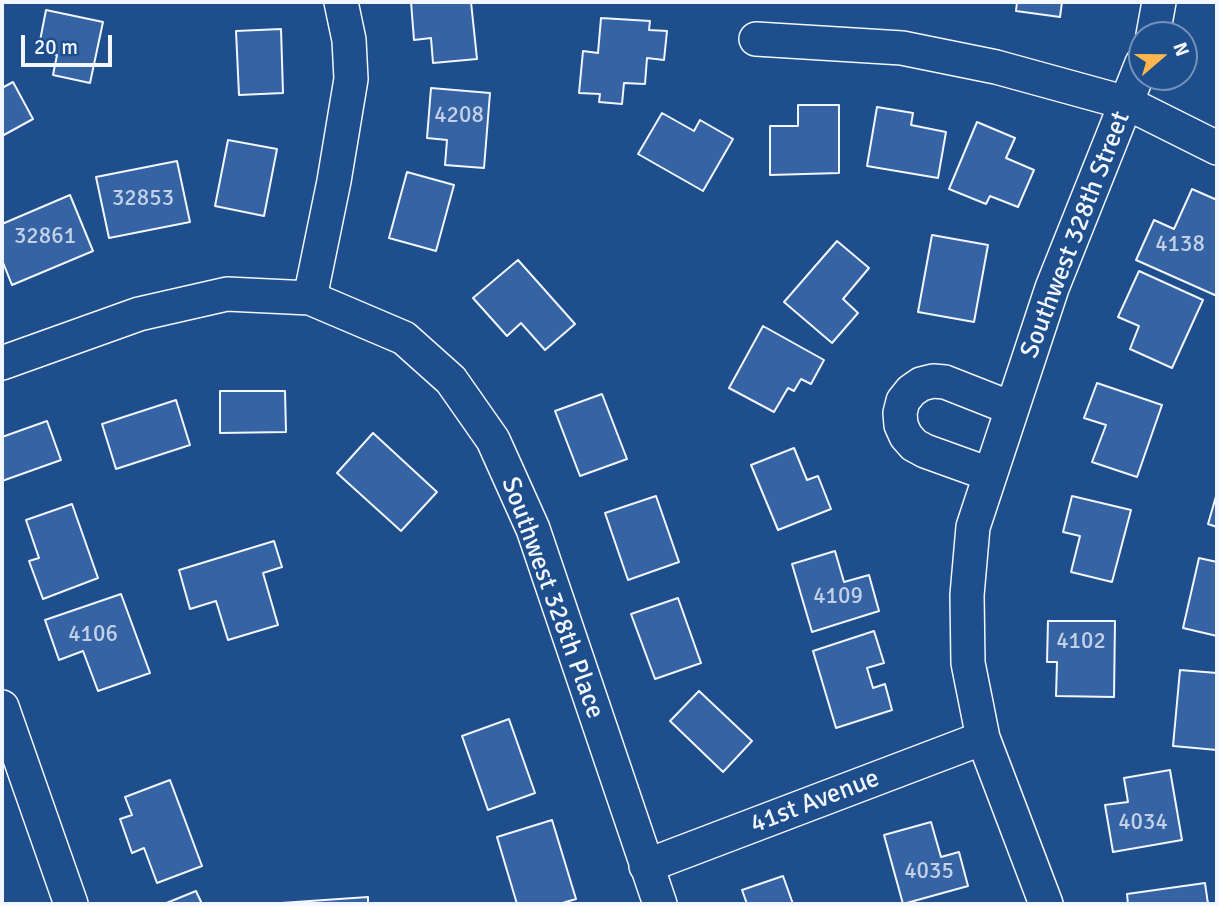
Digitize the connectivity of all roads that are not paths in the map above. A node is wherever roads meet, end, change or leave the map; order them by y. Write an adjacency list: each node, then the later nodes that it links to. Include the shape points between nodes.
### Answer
1 (341, 2): 8 (street, via 351,79)
2 (1159, 2): 3 (street)
3 (1156, 21)
4 (755, 39): 6 (street, via 902,48 996,67)
5 (1132, 91): 6 (street, Southwest 328th Street)
6 (1127, 103): 7 (street); 10 (street, Southwest 328th Street, via 1052,288)
7 (1217, 148)
8 (310, 298): 9 (street, via 227,294 139,314); 14 (street, Southwest 328th Place, via 404,338 451,380 493,440 533,529)
9 (2, 363)
10 (1011, 408): 11 (street, Southwest 328th Street); 11 (street, via 933,381 921,384 904,401 901,425 914,445)
11 (989, 474): 13 (street, Southwest 328th Street, via 973,527 967,595 968,663)
12 (2, 708): 15 (street)
13 (983, 738): 14 (street, 41st Avenue); 17 (street, Southwest 328th Street)
14 (646, 866): 16 (street, Southwest 328th Place)
15 (71, 904)
16 (660, 904)
17 (1046, 904)

